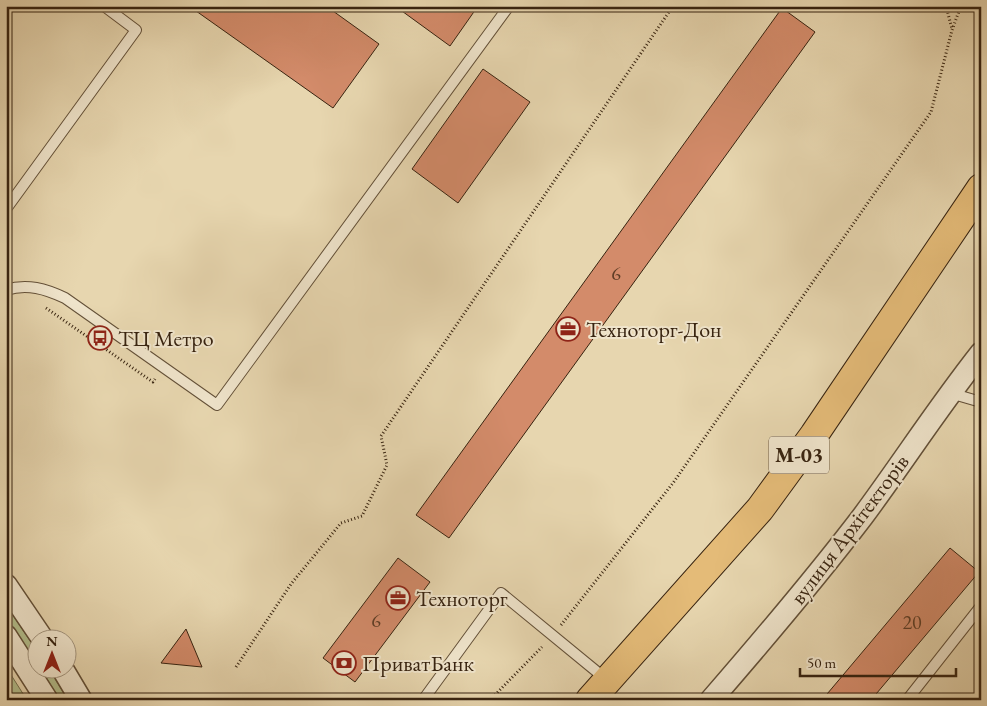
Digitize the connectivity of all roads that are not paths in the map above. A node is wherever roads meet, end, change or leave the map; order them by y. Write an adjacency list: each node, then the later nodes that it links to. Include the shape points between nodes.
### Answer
1 (104, 6): 4 (lane, via 136,30)
2 (509, 6): 5 (lane, via 217,405 65,298 41,288)
3 (981, 188): 14 (highway, М-03, via 814,435 760,509)
4 (6, 209)
5 (11, 289)
6 (981, 353): 7 (street, вулиця Архітекторів)
7 (950, 393): 8 (lane); 18 (street, вулиця Архітекторів, via 863,515 767,636)
8 (981, 402)
9 (6, 586): 11 (street)
10 (981, 606): 19 (lane)
11 (35, 628)
12 (6, 636): 15 (street)
13 (68, 678): 16 (street)
14 (599, 690): 17 (lane, via 553,636 501,593)
15 (47, 700)
16 (81, 700)
17 (423, 700)
18 (711, 700)
19 (907, 700)

